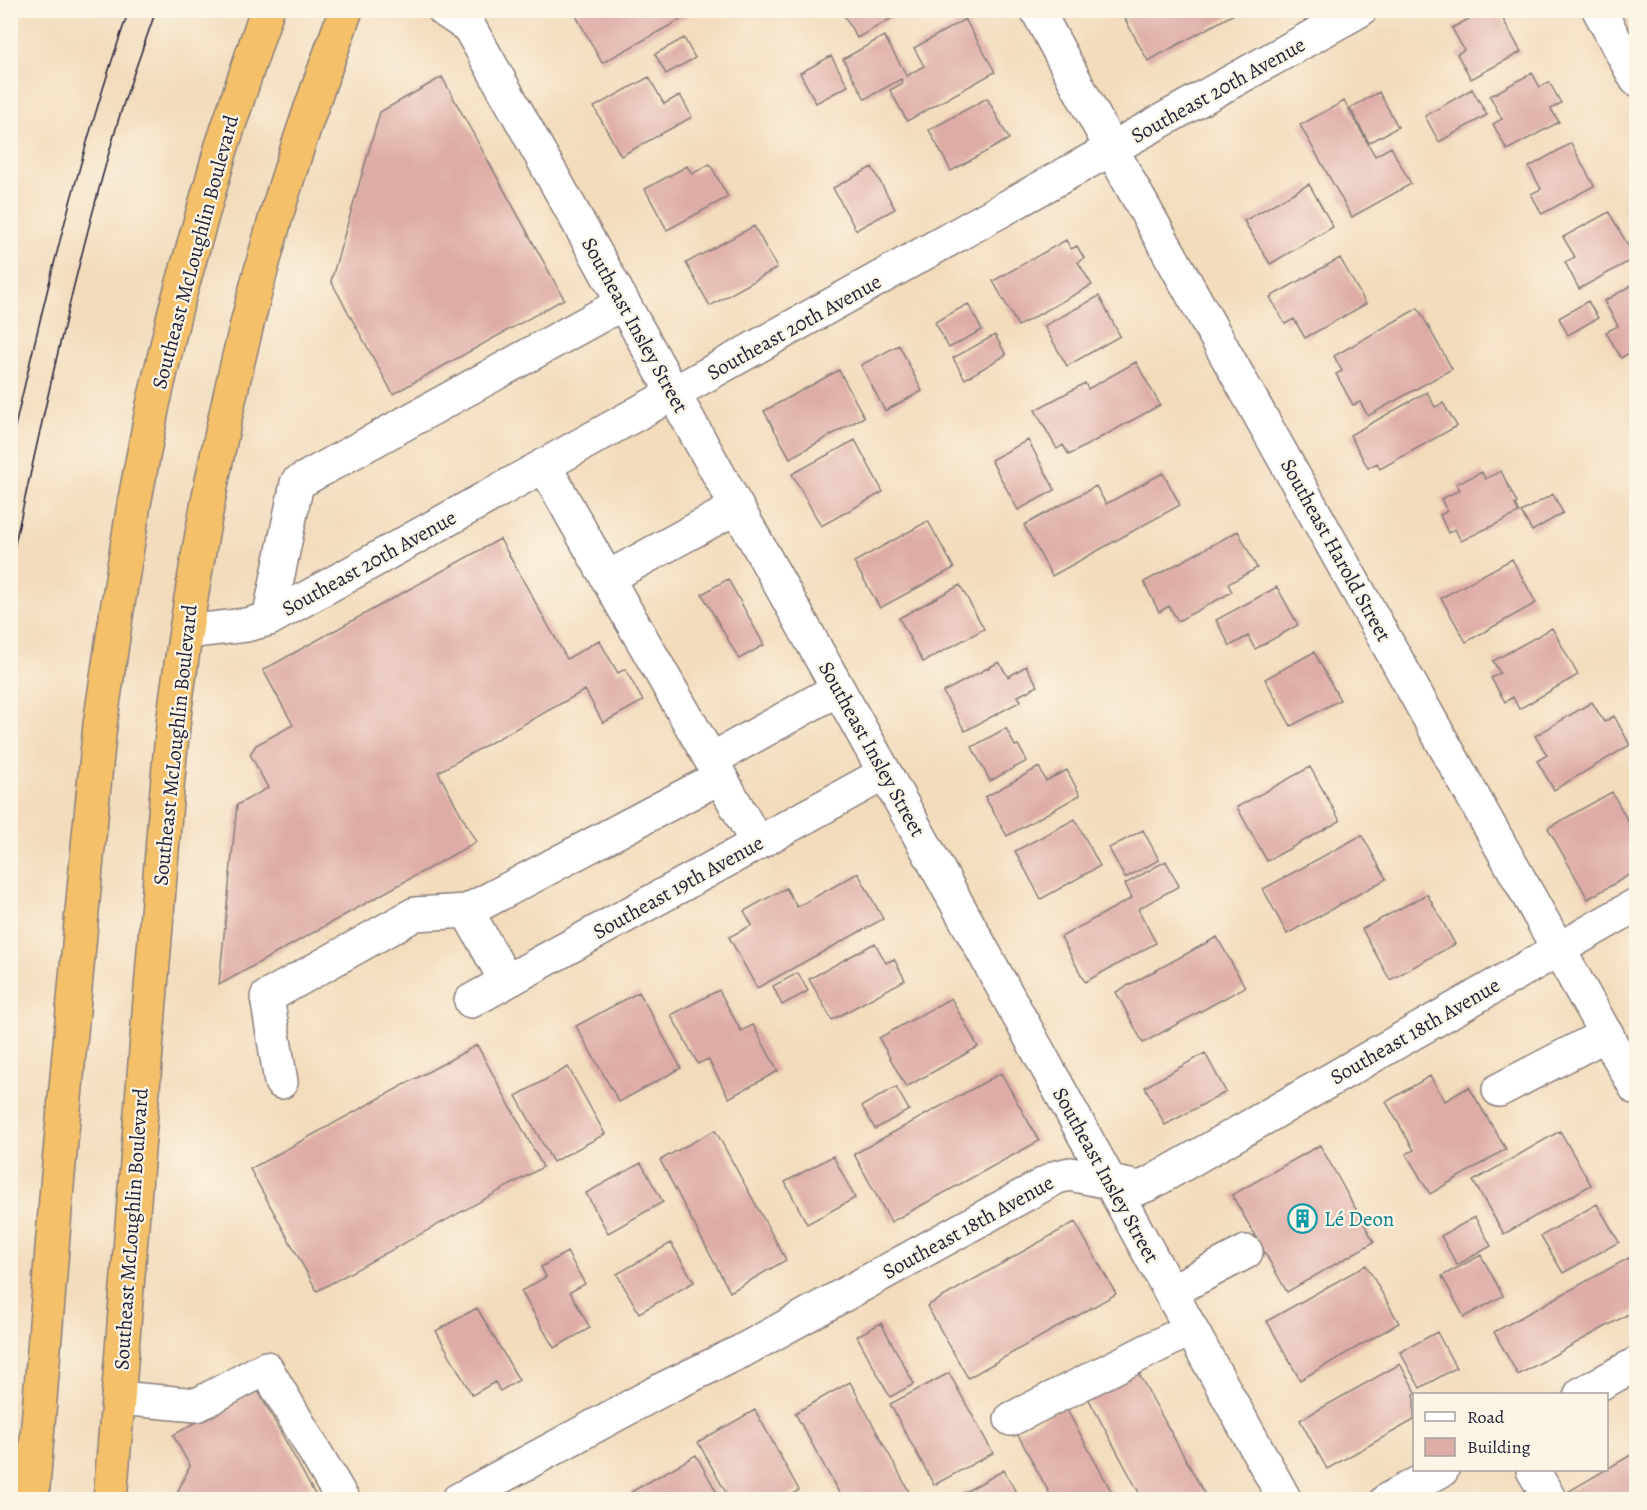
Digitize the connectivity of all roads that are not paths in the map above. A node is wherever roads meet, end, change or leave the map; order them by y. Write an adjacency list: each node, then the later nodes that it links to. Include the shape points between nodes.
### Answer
1 (267, 10): 39 (highway, Southeast McLoughlin Boulevard, via 221,149 175,311 153,405 117,610 87,856)
2 (346, 10): 15 (highway, Southeast McLoughlin Boulevard, via 265,253 216,461)
3 (444, 10): 9 (street, Southeast Insley Street, via 469,27)
4 (1036, 10): 8 (street, Southeast Harold Street)
5 (1360, 10): 8 (street, Southeast 20th Avenue)
6 (1599, 10): 7 (street)
7 (1636, 79)
8 (1112, 150): 10 (street, Southeast 20th Avenue); 22 (street, Southeast Harold Street)
9 (623, 303): 10 (street, Southeast Insley Street); 14 (street, via 297,483)
10 (674, 393): 11 (street, Southeast 20th Avenue); 12 (street, Southeast Insley Street)
11 (544, 465): 13 (street); 14 (street, Southeast 20th Avenue)
12 (737, 507): 13 (street); 16 (street, Southeast Insley Street)
13 (607, 578): 17 (street)
14 (269, 619): 15 (street, Southeast 20th Avenue)
15 (186, 632): 35 (highway, Southeast McLoughlin Boulevard, via 166,801)
16 (838, 689): 17 (street); 18 (street, Southeast Insley Street)
17 (716, 769): 19 (street); 21 (street)
18 (885, 773): 19 (street, Southeast 19th Avenue); 29 (street, Southeast Insley Street)
19 (757, 843): 23 (street, Southeast 19th Avenue)
20 (1636, 905): 22 (street, Southeast 18th Avenue)
21 (467, 911): 23 (street); 26 (street, via 415,914 267,998)
22 (1559, 949): 25 (street, Southeast Harold Street); 29 (street, Southeast 18th Avenue, via 1149,1184 1139,1188)
23 (506, 981): 24 (street, Southeast 19th Avenue)
24 (471, 1001)
25 (1607, 1034): 27 (street, Southeast Harold Street); 28 (street)
26 (281, 1082)
27 (1636, 1088)
28 (1499, 1089)
29 (1110, 1183): 31 (street, Southeast Insley Street); 42 (street, Southeast 18th Avenue, via 1070,1174 1057,1177 742,1351 665,1388)
30 (1246, 1252): 31 (street)
31 (1170, 1292): 32 (street, Southeast Insley Street)
32 (1191, 1329): 36 (street); 43 (street, Southeast Insley Street)
33 (1636, 1364): 34 (street)
34 (1585, 1393)
35 (118, 1398): 40 (highway, Southeast McLoughlin Boulevard); 41 (street, via 197,1405 266,1368)
36 (1011, 1419)
37 (1440, 1471): 44 (street)
38 (1534, 1471): 45 (street)
39 (32, 1500)
40 (110, 1500)
41 (343, 1500)
42 (458, 1500)
43 (1285, 1500)
44 (1387, 1500)
45 (1550, 1500)

